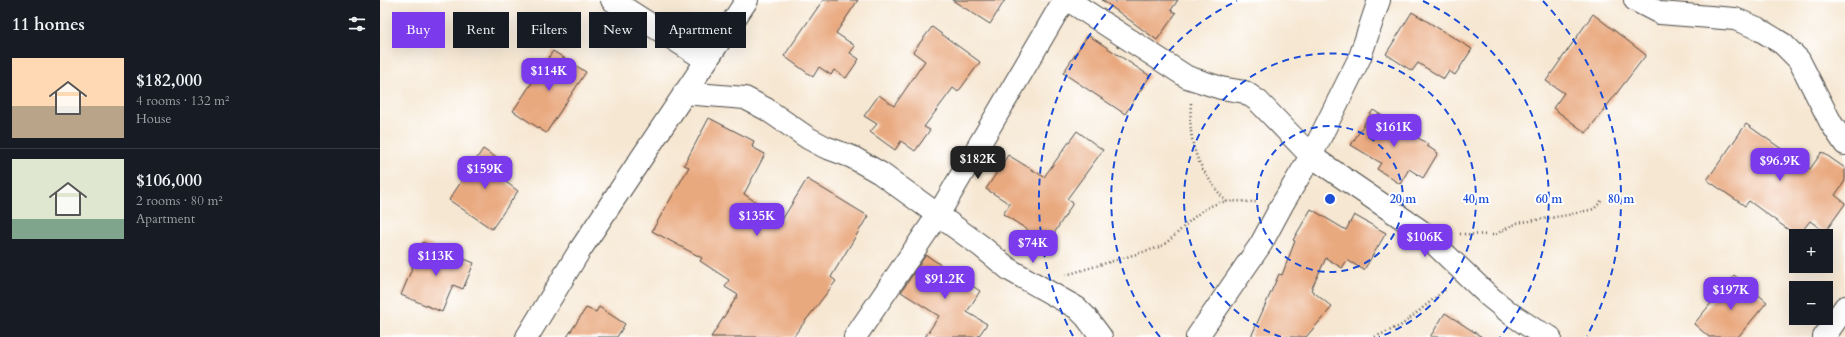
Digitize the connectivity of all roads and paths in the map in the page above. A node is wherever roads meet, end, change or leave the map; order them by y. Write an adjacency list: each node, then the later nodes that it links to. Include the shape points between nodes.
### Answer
1 (612, 0): 7 (street)
2 (747, 0): 7 (street)
3 (1064, 0): 15 (street)
4 (1068, 0): 8 (street)
5 (1379, 0): 11 (street, via 1360,57)
6 (1635, 0): 10 (street, via 1660,13 1735,19 1783,44 1799,60 1831,123)
7 (706, 60): 9 (street)
8 (1187, 77): 11 (street, via 1221,88 1245,92 1258,101); 13 (path, via 1191,102 1191,135 1198,162)
9 (684, 93): 15 (street, via 745,98 808,138 852,157 880,173); 20 (street, via 580,250)
10 (1845, 144)
11 (1312, 156): 14 (street); 16 (street)
12 (1602, 200): 16 (path, via 1594,209 1517,223 1494,235 1448,234)
13 (1226, 202): 14 (path); 17 (path, via 1208,208 1160,247)
14 (1283, 203): 23 (street, via 1260,244)
15 (938, 216): 21 (street); 22 (street, via 1010,270 1077,308)
16 (1431, 240): 18 (street)
17 (1062, 275)
18 (1465, 275): 24 (path, via 1402,325); 25 (street, via 1511,314)
19 (1845, 307): 26 (street)
20 (527, 337)
21 (856, 337)
22 (1101, 337)
23 (1197, 337)
24 (1375, 337)
25 (1550, 337)
26 (1824, 337)

